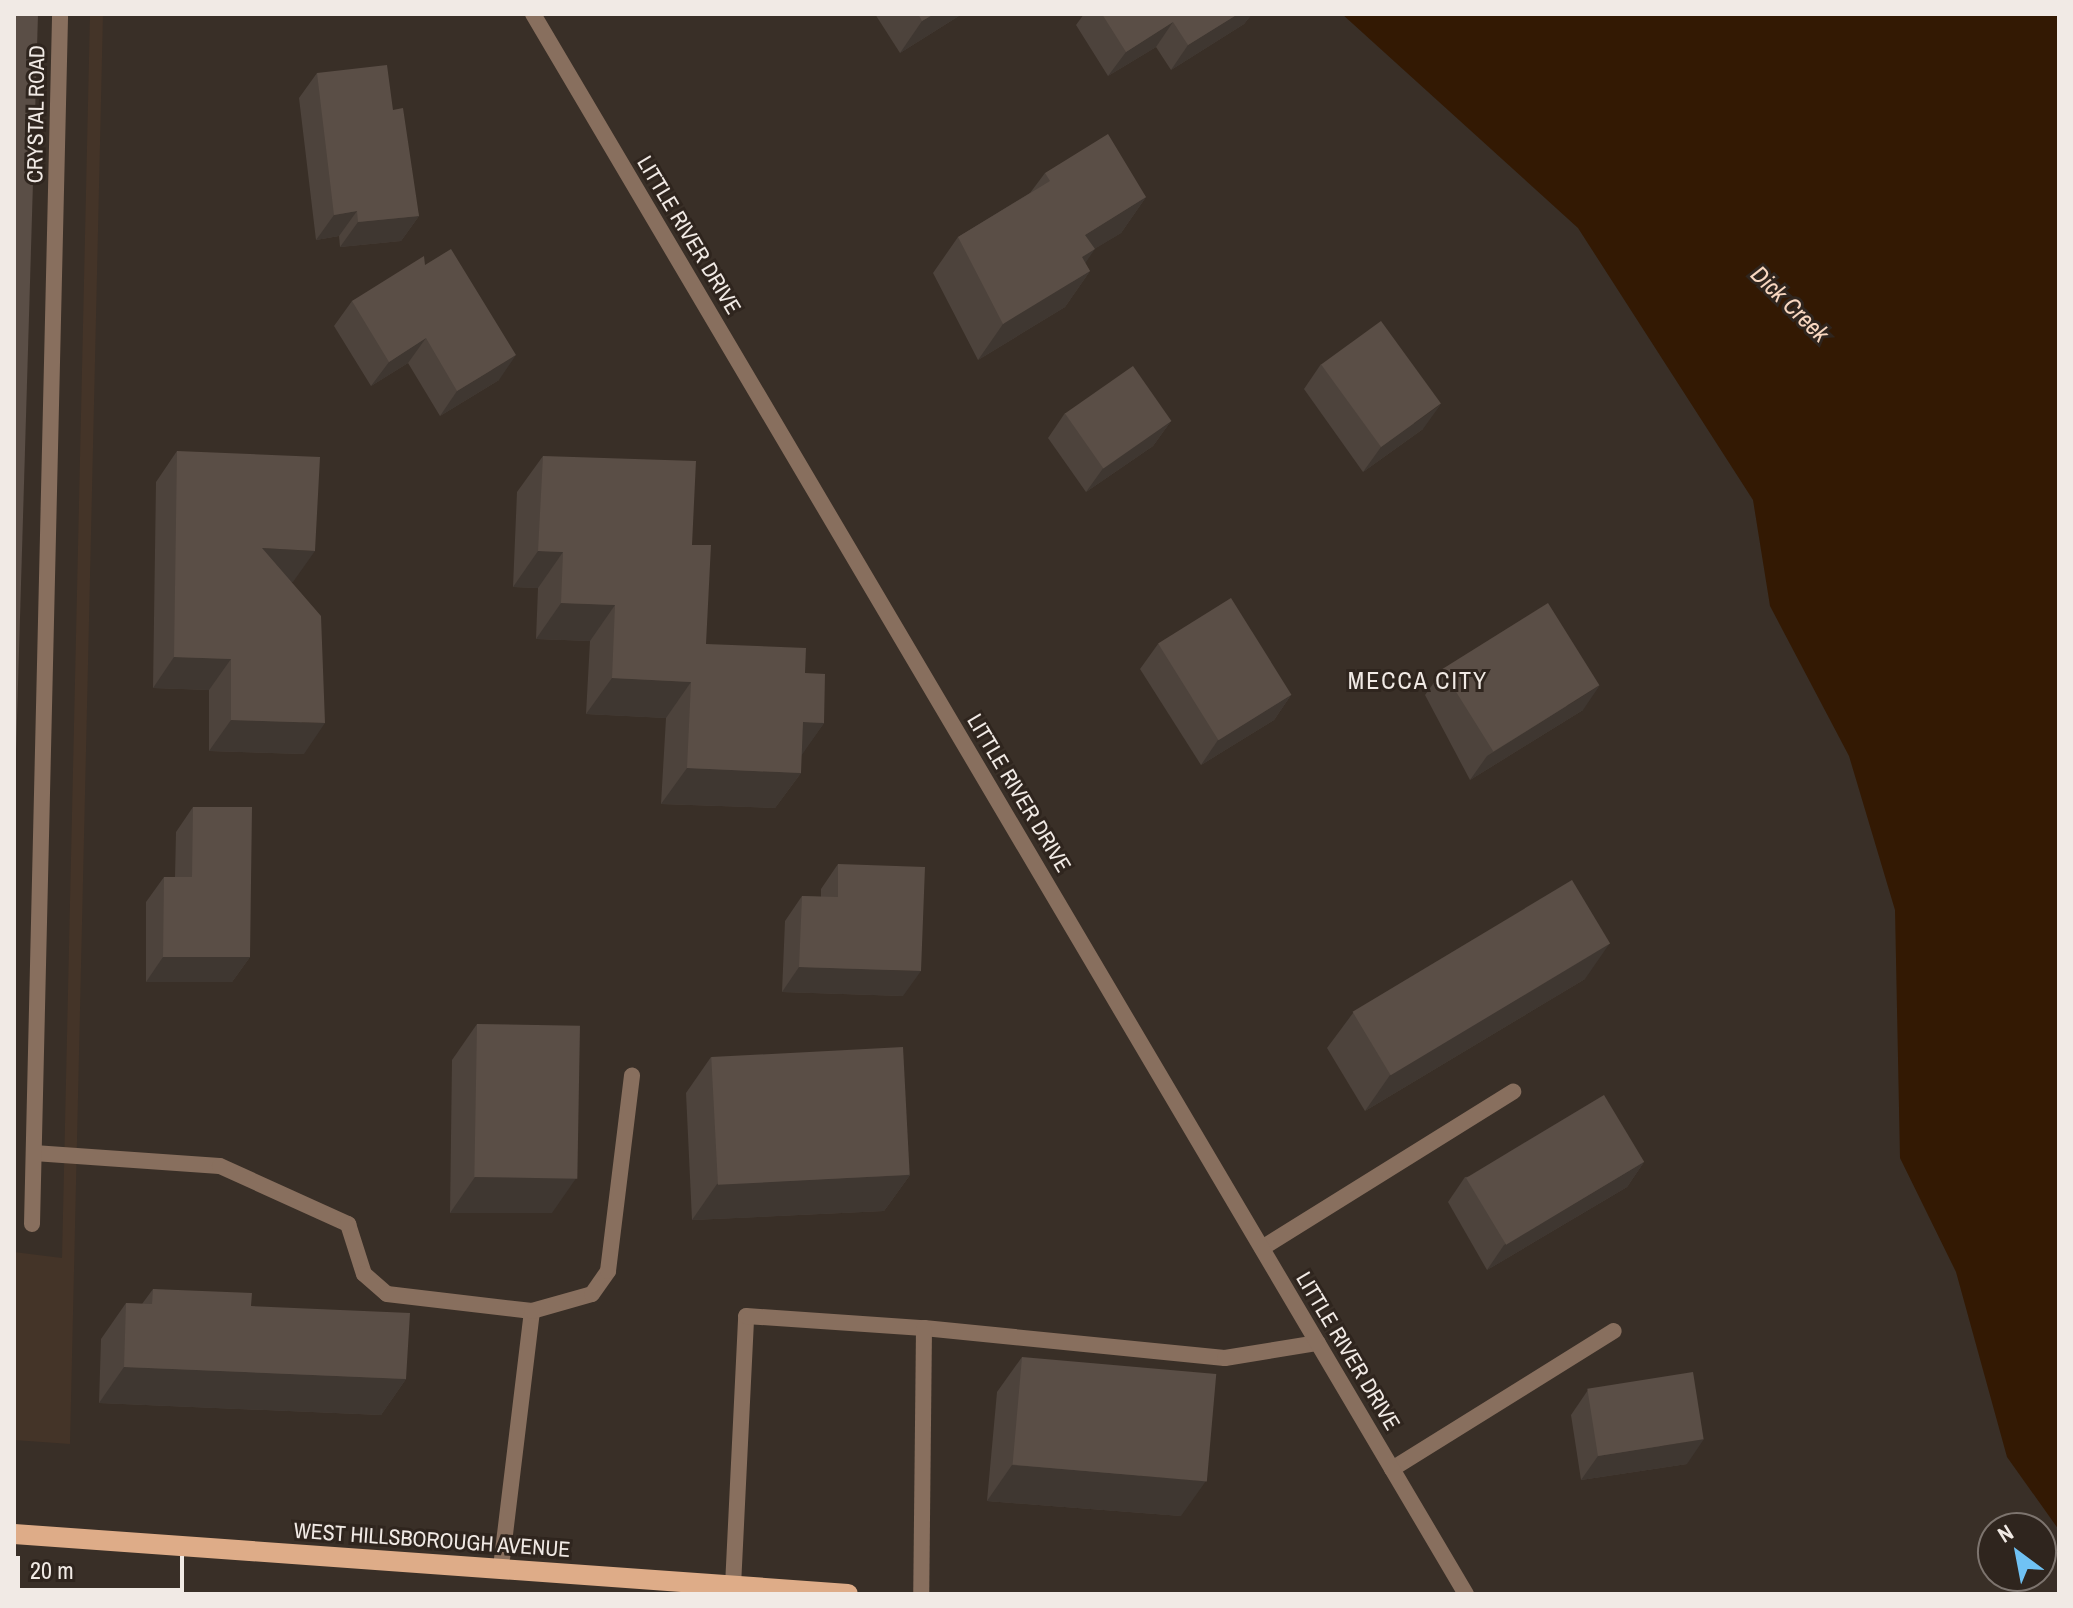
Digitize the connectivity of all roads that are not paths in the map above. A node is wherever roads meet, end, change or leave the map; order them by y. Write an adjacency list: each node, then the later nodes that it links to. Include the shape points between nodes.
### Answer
1 (60, 14): 5 (street, CRYSTAL ROAD)
2 (533, 14): 7 (street, LITTLE RIVER DRIVE)
3 (632, 1075): 8 (street, via 608,1271 592,1294)
4 (1513, 1092): 7 (street)
5 (34, 1153): 6 (street, CRYSTAL ROAD); 8 (street, via 220,1166 348,1224 364,1274 387,1294)
6 (32, 1224)
7 (1262, 1248): 11 (street, LITTLE RIVER DRIVE)
8 (532, 1311): 14 (street)
9 (924, 1328): 11 (street, via 1225,1358); 15 (street, via 746,1316); 17 (street)
10 (1614, 1331): 12 (street)
11 (1318, 1343): 12 (street, LITTLE RIVER DRIVE)
12 (1392, 1469): 18 (street, LITTLE RIVER DRIVE)
13 (14, 1534): 14 (main road, WEST HILLSBOROUGH AVENUE)
14 (501, 1569): 15 (main road, WEST HILLSBOROUGH AVENUE)
15 (733, 1586): 16 (main road, WEST HILLSBOROUGH AVENUE)
16 (848, 1594)
17 (921, 1594)
18 (1466, 1594)

